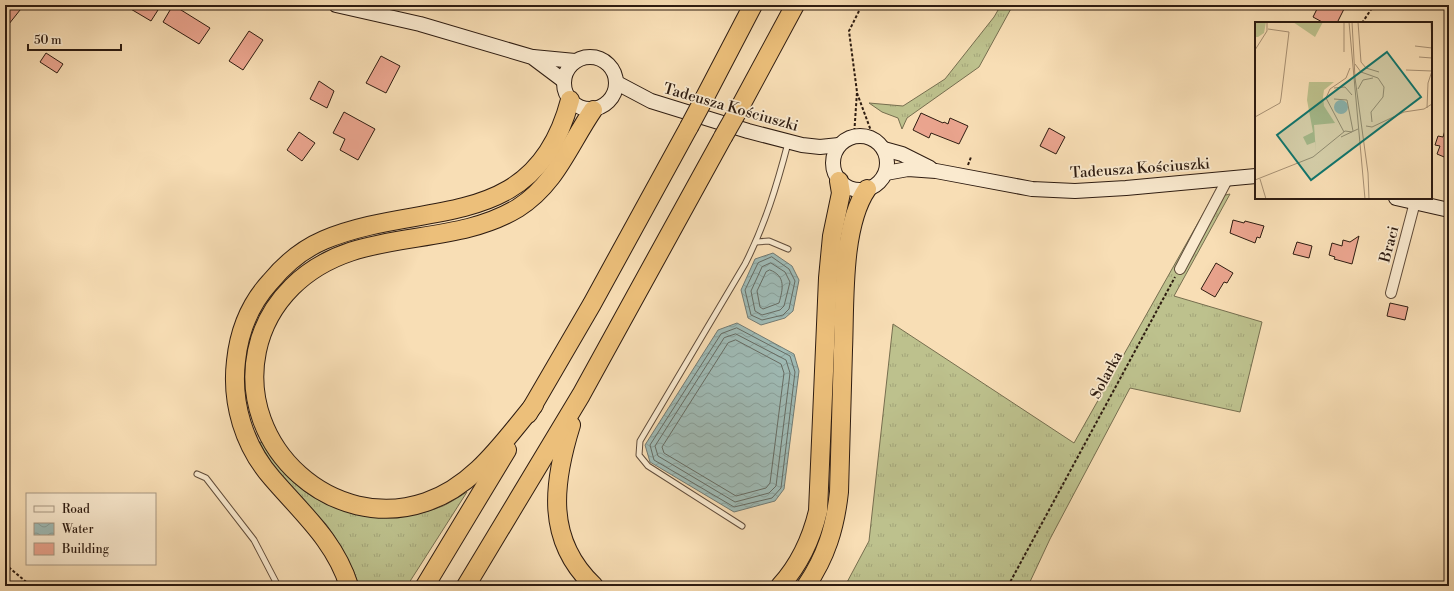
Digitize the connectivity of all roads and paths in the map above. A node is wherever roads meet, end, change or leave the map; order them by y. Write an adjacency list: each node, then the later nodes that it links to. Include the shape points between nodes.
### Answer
1 (336, 5): 7 (street, via 420,24)
2 (753, 5): 34 (highway, bridge, via 689,127)
3 (795, 5): 33 (highway, bridge)
4 (862, 5): 11 (path, via 849,30)
5 (1374, 5): 6 (path)
6 (1363, 22)
7 (532, 57): 8 (street); 9 (street)
8 (575, 61): 9 (street, via 566,72); 10 (street, via 589,57 602,60 613,69)
9 (564, 81): 12 (street)
10 (615, 90): 13 (street, via 604,106); 16 (street, Tadeusza Kościuszki)
11 (857, 92): 14 (path); 15 (path)
12 (570, 100): 13 (street, via 583,108); 40 (highway, via 561,127 545,156 514,187 484,203 354,230 322,241 304,251 277,273 264,288 246,320 240,339 234,378 244,430 251,447 272,477 331,546)
13 (593, 110): 34 (highway, via 551,180 519,207 504,216 468,228 358,249 328,260 301,278 284,295 272,312 257,351 254,375 256,397 268,436 276,450 305,481 324,494 359,506 404,508 426,502 449,491 478,470)
14 (854, 136): 15 (street); 18 (street)
15 (874, 139): 19 (street)
16 (788, 142): 17 (street, Tadeusza Kościuszki); 29 (lane, via 769,210)
17 (802, 145): 18 (street, Tadeusza Kościuszki); 21 (street, Tadeusza Kościuszki, via 828,161)
18 (839, 145): 21 (street, via 834,155)
19 (884, 149): 20 (street, Tadeusza Kościuszki, via 902,154); 22 (street, via 888,164)
20 (936, 171): 22 (street, Tadeusza Kościuszki, via 908,170); 24 (street, Tadeusza Kościuszki, via 1032,189 1075,191)
21 (836, 173): 25 (street, via 856,189); 44 (highway, via 841,194 832,236 828,278 818,511 806,548 794,570)
22 (886, 173): 25 (street)
23 (1255, 176): 24 (street, Tadeusza Kościuszki)
24 (1228, 178): 31 (street)
25 (867, 189): 45 (highway, via 856,214 848,260 836,514 826,552)
26 (1401, 199): 27 (street)
27 (1415, 202): 28 (street); 32 (street, Braci)
28 (1449, 210)
29 (756, 242): 30 (lane, via 770,242); 36 (lane, via 640,441 639,456 648,466)
30 (788, 249)
31 (1180, 269): 46 (path, Solarka)
32 (1391, 293)
33 (581, 395): 42 (highway); 43 (highway, via 560,465 556,498 567,548 582,573)
34 (534, 405): 41 (highway)
35 (197, 474): 39 (lane, via 206,478 254,540)
36 (742, 526)
37 (5, 564): 38 (path)
38 (30, 586)
39 (278, 586)
40 (349, 586)
41 (425, 586)
42 (466, 586)
43 (594, 586)
44 (780, 586)
45 (806, 586)
46 (1008, 586)

